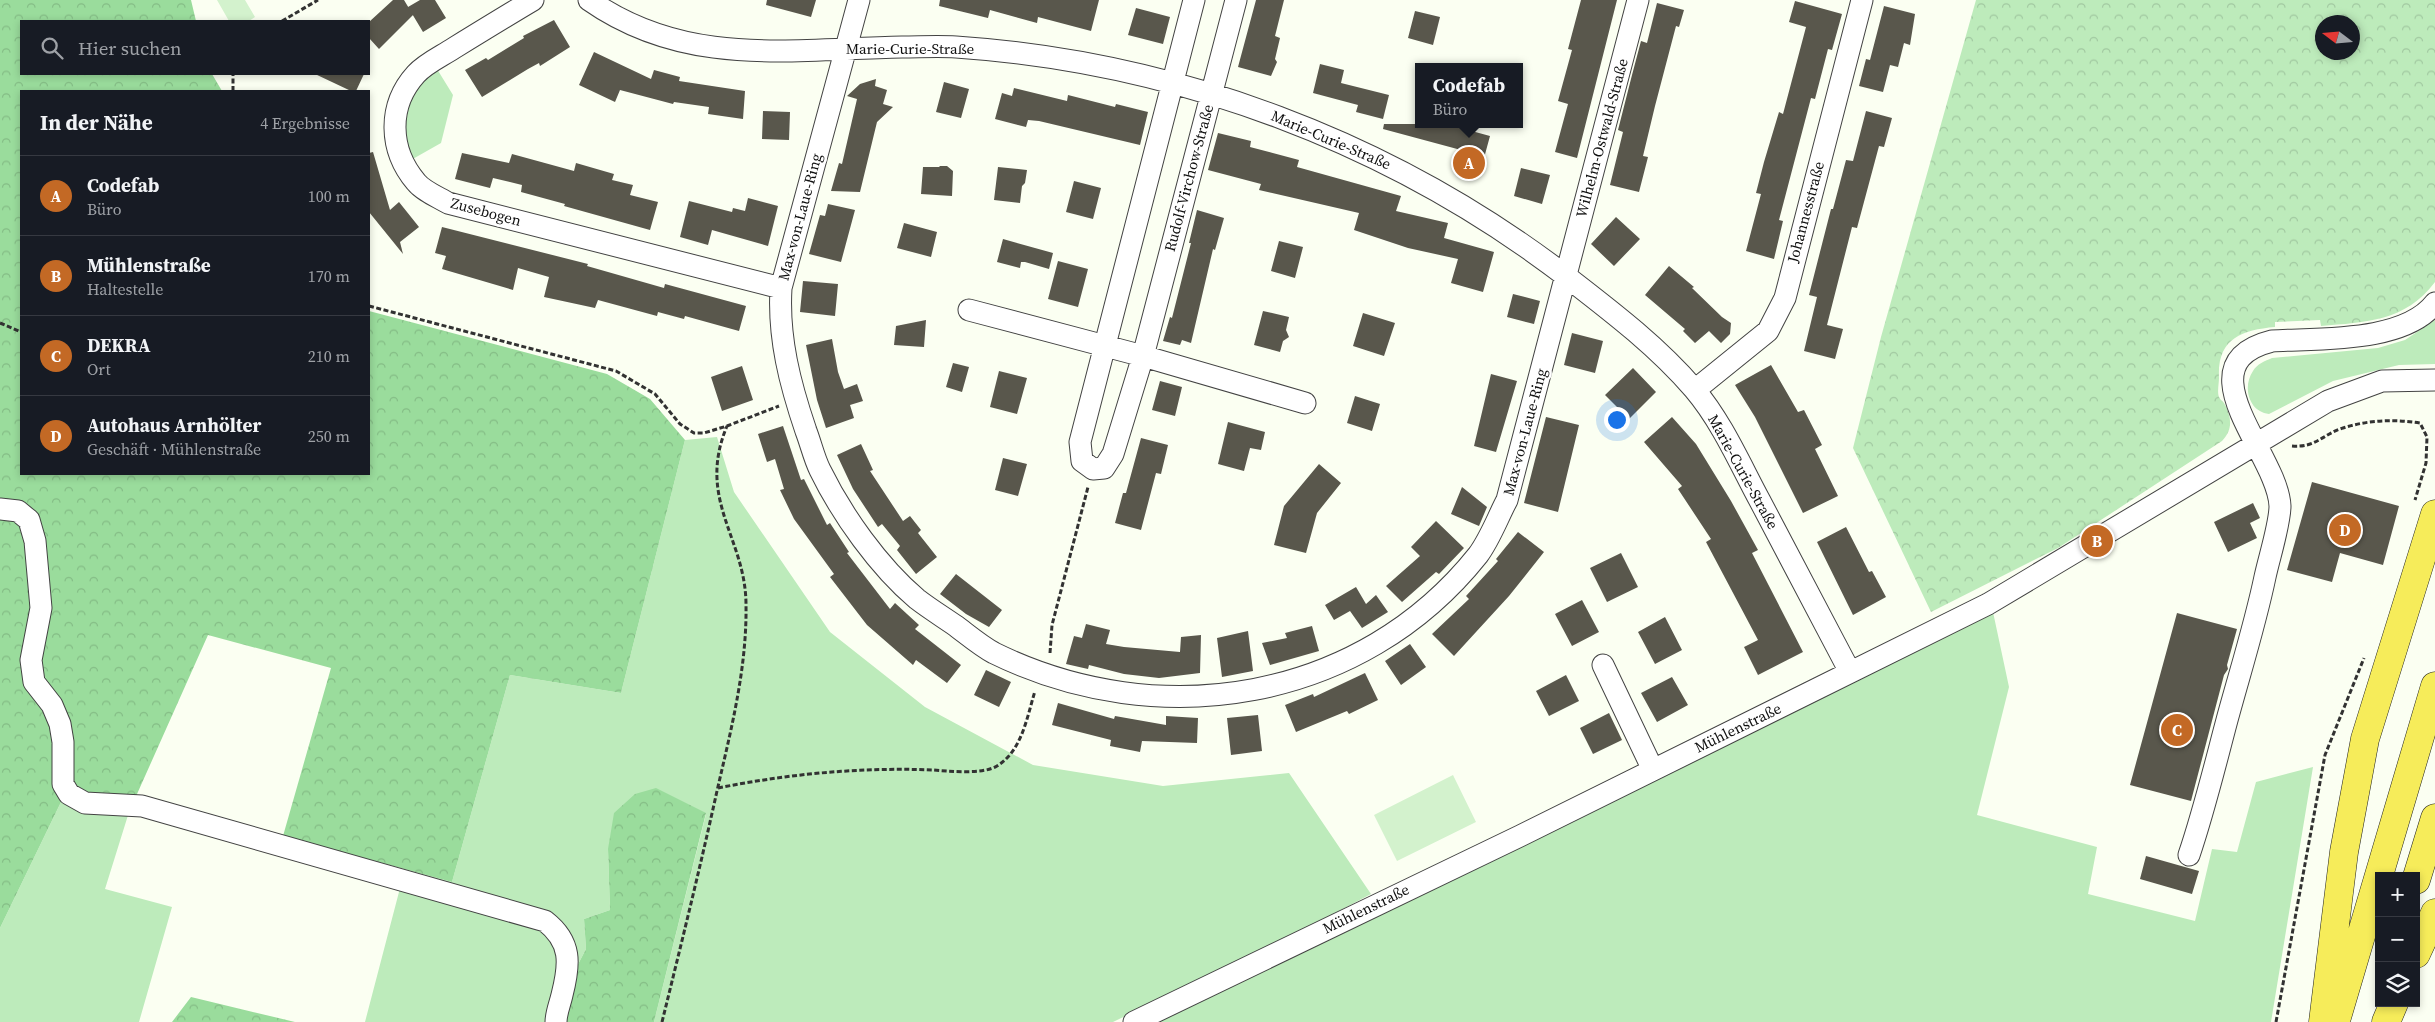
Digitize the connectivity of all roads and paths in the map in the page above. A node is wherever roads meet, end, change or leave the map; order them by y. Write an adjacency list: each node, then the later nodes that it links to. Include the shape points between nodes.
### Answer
1 (318, 0): 9 (path)
2 (533, 0): 16 (street, Zusebogen, via 433,62 416,74 407,86 396,111 395,136 404,167 417,184 448,203)
3 (588, 0): 10 (street, Marie-Curie-Straße, via 646,32 705,48 778,52)
4 (859, 0): 10 (street, Max-von-Laue-Ring)
5 (1194, 0): 12 (street)
6 (1236, 0): 14 (street, Rudolf-Virchow-Straße)
7 (1638, 0): 15 (street, Wilhelm-Ostwald-Straße)
8 (1862, 0): 25 (street, Johannesstraße, via 1785,298 1768,331)
9 (284, 20)
10 (846, 48): 12 (street, Marie-Curie-Straße, via 952,46 1053,57); 16 (street, Max-von-Laue-Ring)
11 (233, 75): 13 (path)
12 (1171, 84): 14 (street, Marie-Curie-Straße); 22 (street)
13 (233, 90)
14 (1211, 94): 15 (street, Marie-Curie-Straße, via 1285,118 1408,173 1487,219); 23 (street, Rudolf-Virchow-Straße)
15 (1566, 277): 25 (street, Marie-Curie-Straße, via 1628,324); 36 (street, Max-von-Laue-Ring, via 1507,500 1479,553 1440,597 1381,642 1326,669 1270,686 1204,697 1139,696 1075,684)
16 (782, 288): 26 (street, Max-von-Laue-Ring, via 783,344)
17 (2435, 303): 29 (street, via 2411,323 2385,333 2272,341 2258,344 2244,354 2233,374 2232,392)
18 (370, 306): 28 (path, via 616,371 655,394 680,424 694,433)
19 (969, 310): 22 (street)
20 (0, 323): 21 (path)
21 (20, 332)
22 (1104, 346): 23 (street); 30 (street, via 1080,442 1082,461)
23 (1143, 356): 27 (street); 30 (street, Rudolf-Virchow-Straße, via 1113,454 1104,468)
24 (2435, 380): 29 (street, Mühlenstraße, via 2382,381 2328,401)
25 (1695, 390): 35 (street, Marie-Curie-Straße, via 1726,436)
26 (796, 400): 28 (path); 36 (street, Max-von-Laue-Ring, via 820,469 863,542 916,598 992,652)
27 (1305, 403)
28 (727, 426): 39 (path, via 722,439 717,492 744,580 746,604 739,692)
29 (2257, 444): 32 (path, via 2300,447 2317,443 2341,428 2379,420 2420,423 2427,437); 35 (street, Mühlenstraße, via 1988,604); 41 (street, via 2276,483 2280,507 2260,599)
30 (1093, 469): 36 (path, via 1052,625 1051,649)
31 (0, 509): 47 (street, via 18,511 29,520 36,541 41,608 31,660 34,682 52,706 60,724 64,784 69,794 85,803 142,806 545,921 559,932 566,947 567,975)
32 (2424, 511): 51 (highway, via 2365,739 2344,852)
33 (2365, 655): 50 (path, via 2325,755)
34 (1603, 665): 38 (street)
35 (1850, 672): 38 (street, Mühlenstraße)
36 (1041, 673): 39 (path, via 1019,742 1012,753 995,767 964,772 879,768)
37 (2435, 686): 52 (highway)
38 (1653, 770): 49 (street, Mühlenstraße)
39 (718, 788): 48 (path)
40 (2435, 818): 42 (highway)
41 (2189, 855)
42 (2418, 872)
43 (2435, 913): 44 (highway)
44 (2420, 945)
45 (2378, 1007): 53 (highway)
46 (2392, 1007): 54 (highway)
47 (556, 1022)
48 (662, 1022)
49 (1134, 1022)
50 (2276, 1022)
51 (2323, 1022)
52 (2335, 1022)
53 (2374, 1022)
54 (2386, 1022)

